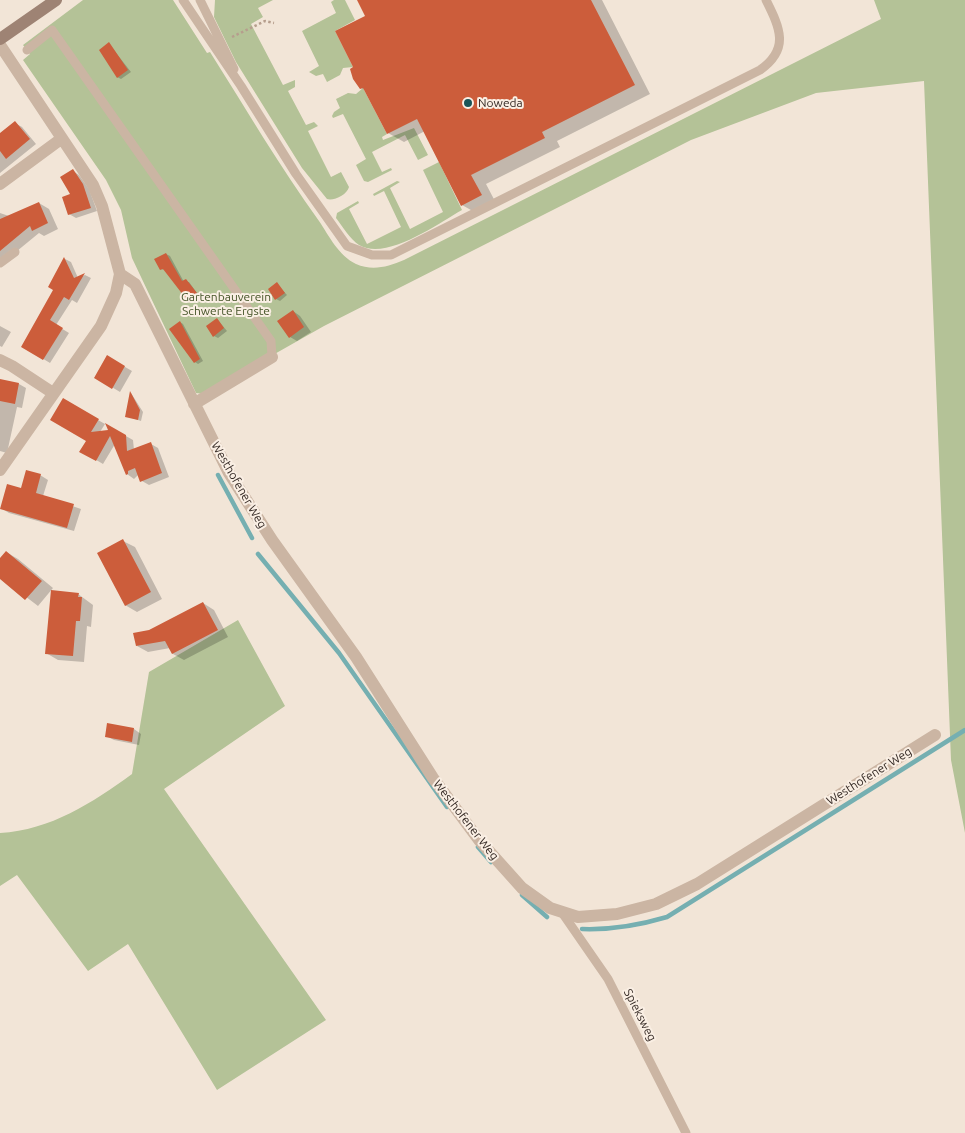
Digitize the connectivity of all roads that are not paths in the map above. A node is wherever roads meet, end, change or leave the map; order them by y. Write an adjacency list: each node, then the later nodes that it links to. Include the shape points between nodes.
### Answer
1 (56, 0): 5 (main road)
2 (183, 0): 8 (lane)
3 (200, 0): 8 (lane)
4 (766, 0): 8 (lane, via 778,23 780,37 778,52 769,64 391,255 372,255 347,246 296,174)
5 (0, 39)
6 (0, 45): 9 (street)
7 (27, 50): 14 (lane, via 52,30 271,341)
8 (241, 86)
9 (61, 139): 10 (street); 13 (street, via 93,185 102,206)
10 (0, 184)
11 (15, 252): 12 (lane)
12 (0, 263)
13 (120, 274): 16 (street, via 116,293 101,326); 17 (street, Westhofener Weg, via 135,284)
14 (272, 357): 17 (street)
15 (0, 360): 16 (street)
16 (53, 393): 18 (street)
17 (194, 404): 20 (street, Westhofener Weg, via 229,473 272,540 356,657 433,778 479,840 522,888)
18 (0, 470)
19 (935, 735): 20 (street, Westhofener Weg, via 697,884 656,904 616,914 578,917)
20 (564, 914): 21 (lane, Spieksweg, via 608,979)
21 (686, 1133)

